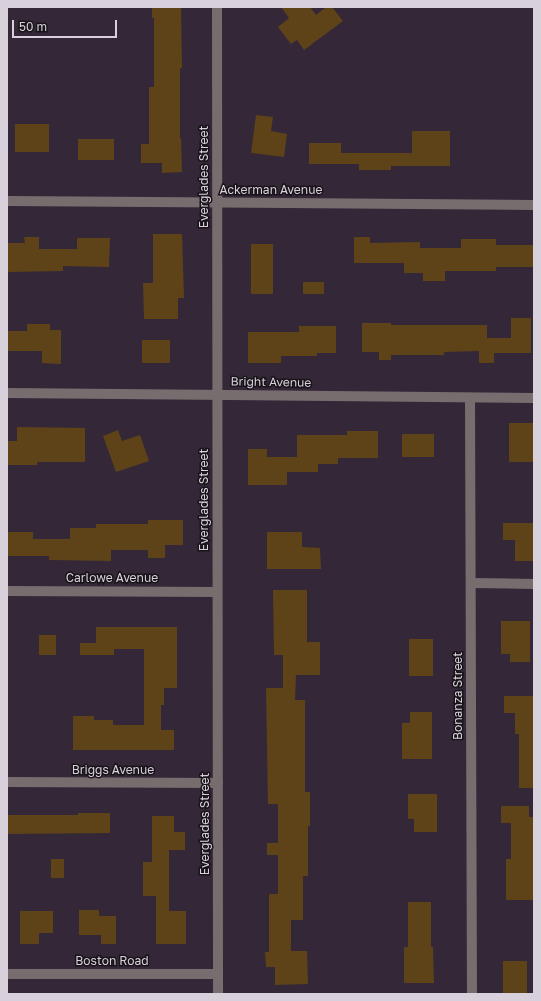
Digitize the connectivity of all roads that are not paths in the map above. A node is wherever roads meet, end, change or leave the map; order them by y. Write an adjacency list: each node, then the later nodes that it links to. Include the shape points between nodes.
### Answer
1 (217, 7): 3 (street, Everglades Street)
2 (7, 201): 3 (street, Ackerman Avenue)
3 (217, 202): 4 (street, Ackerman Avenue); 6 (street, Everglades Street)
4 (534, 205)
5 (7, 393): 6 (street, Bright Avenue)
6 (217, 394): 7 (street, Bright Avenue); 12 (street, Everglades Street)
7 (470, 398): 8 (street, Bright Avenue); 9 (street, Bonanza Street)
8 (534, 398)
9 (471, 583): 10 (street); 18 (street, Bonanza Street)
10 (534, 584)
11 (7, 591): 12 (street, Carlowe Avenue)
12 (217, 592): 14 (street, Everglades Street)
13 (7, 782): 14 (street, Briggs Avenue)
14 (218, 783): 16 (street, Everglades Street)
15 (7, 974): 16 (street, Boston Road)
16 (217, 974): 17 (street, Everglades Street)
17 (218, 994)
18 (472, 994)

